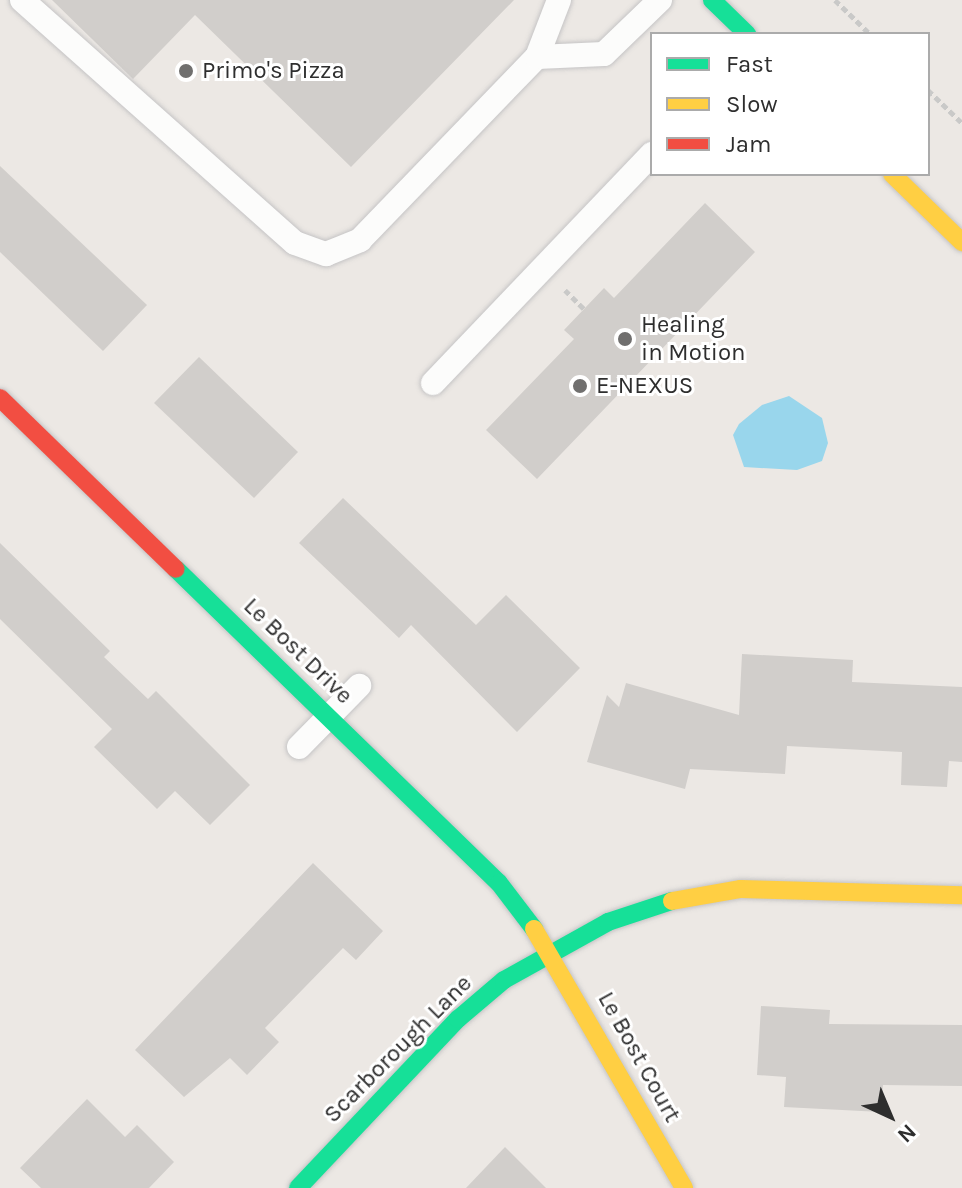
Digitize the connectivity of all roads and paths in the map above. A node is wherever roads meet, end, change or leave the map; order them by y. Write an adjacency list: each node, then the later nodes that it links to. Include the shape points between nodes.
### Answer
1 (22, 0): 8 (lane, via 295,243 326,254 360,240)
2 (559, 0): 8 (lane)
3 (660, 0): 8 (lane, via 604,54)
4 (712, 0): 6 (street)
5 (835, 0): 7 (path)
6 (745, 32)
7 (868, 32)
8 (537, 57)
9 (930, 92): 10 (path)
10 (962, 123)
11 (650, 156): 16 (lane)
12 (894, 176): 13 (street)
13 (962, 242)
14 (562, 288): 15 (path)
15 (584, 309)
16 (433, 383)
17 (0, 398): 19 (street, Le Bost Drive)
18 (359, 686): 19 (lane)
19 (330, 716): 20 (lane); 22 (street, Le Bost Drive, via 499,883)
20 (299, 747)
21 (962, 895): 22 (street, Scarborough Lane, via 741,889 662,903)
22 (550, 950): 23 (street, Scarborough Lane, via 458,1019); 24 (street, Le Bost Court)
23 (298, 1188)
24 (684, 1188)

